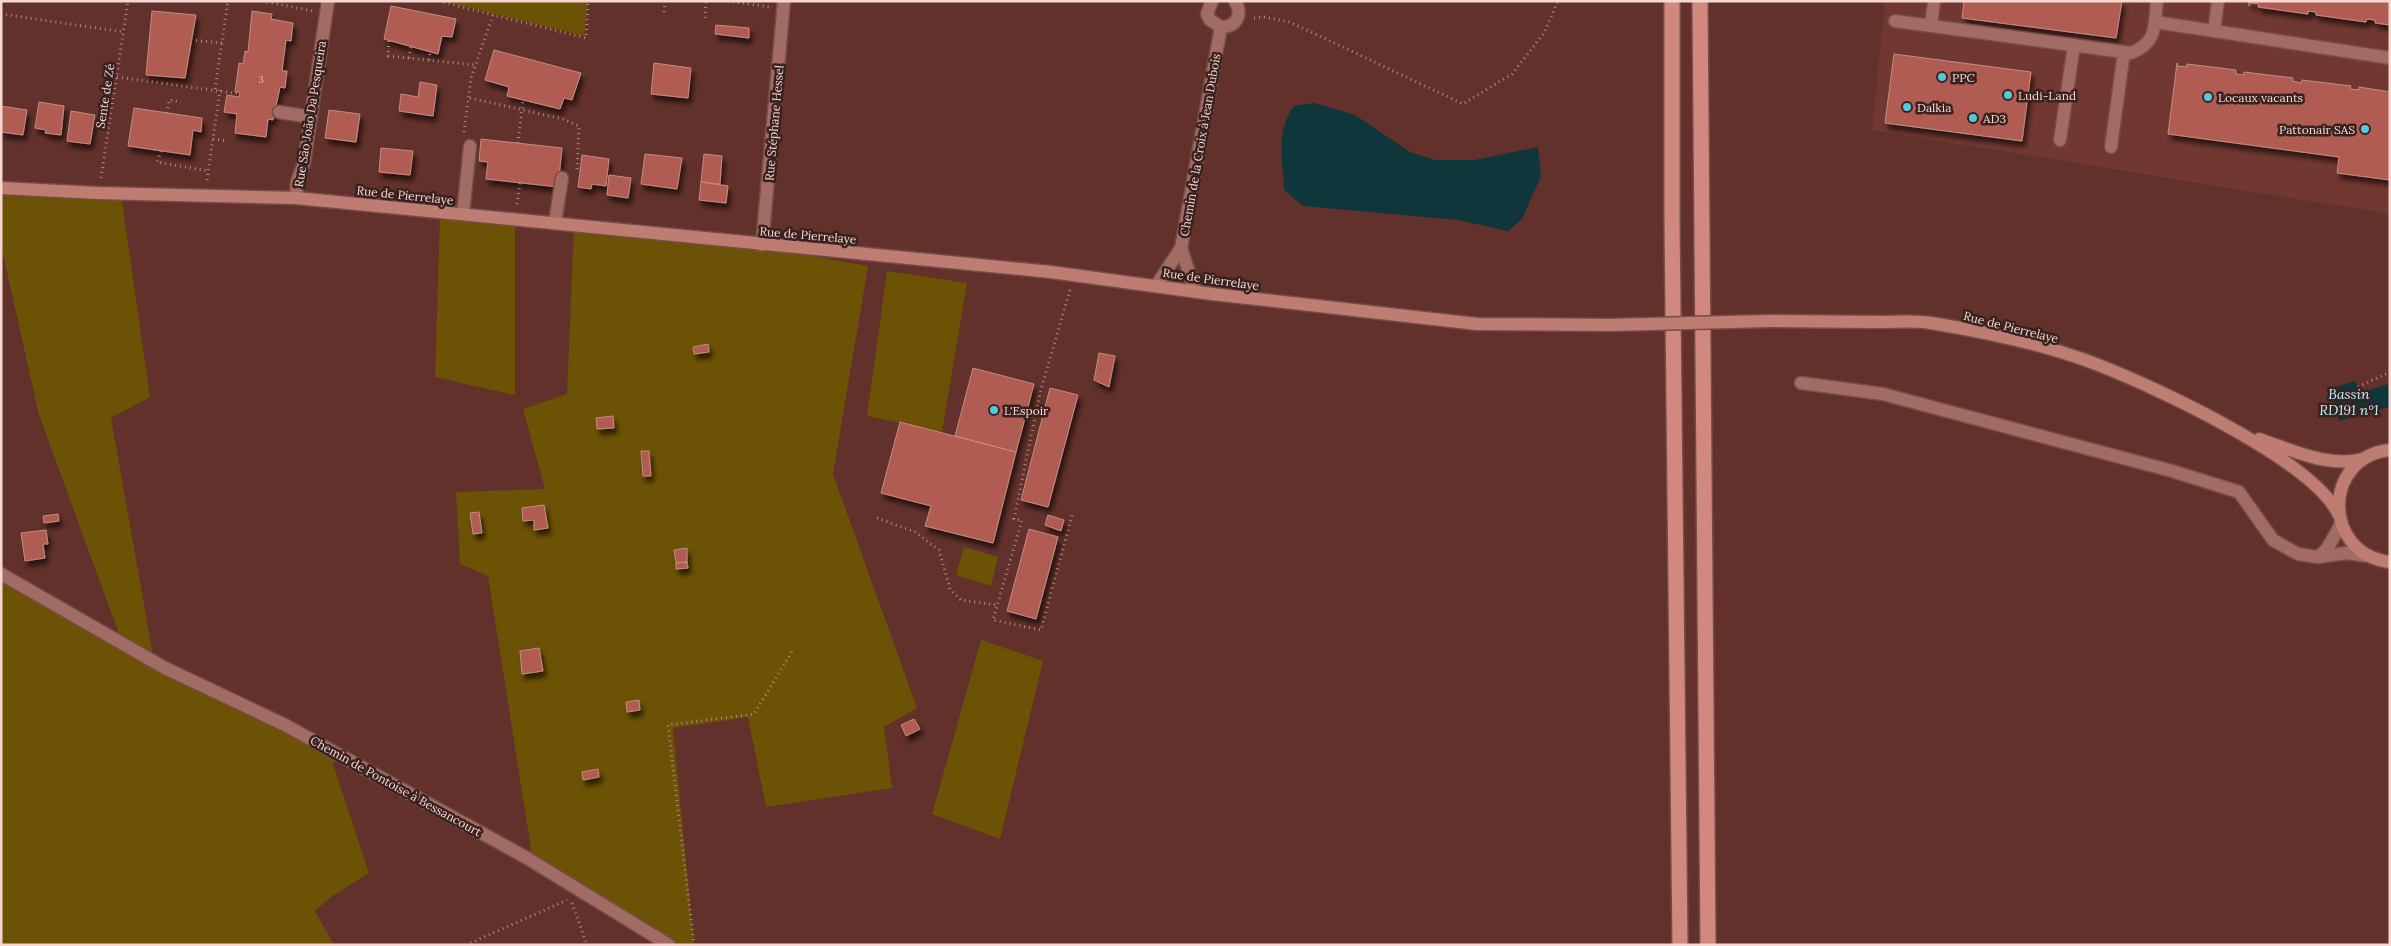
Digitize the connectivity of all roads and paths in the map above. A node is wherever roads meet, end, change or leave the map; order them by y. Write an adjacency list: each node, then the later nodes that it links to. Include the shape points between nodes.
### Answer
1 (128, 1): 29 (path, Sente de Zé)
2 (228, 1): 32 (path)
3 (262, 1): 18 (path)
4 (439, 1): 21 (path)
5 (588, 1): 21 (path, via 586,38)
6 (665, 1): 19 (path)
7 (706, 1): 22 (path)
8 (728, 1): 17 (path)
9 (1212, 1): 27 (street, via 1207,14)
10 (1235, 1): 23 (street, via 1240,10)
11 (1558, 1): 23 (path, via 1544,33 1512,74 1463,104 1290,22 1264,17)
12 (1672, 1): 93 (highway)
13 (1700, 1): 94 (highway)
14 (1934, 1): 26 (street)
15 (2157, 1): 25 (street)
16 (2218, 1): 28 (street)
17 (783, 5): 69 (street, Rue Stéphane Hessel)
18 (327, 7): 50 (street, Rue São João Da Pesqueira)
19 (664, 12)
20 (1, 14): 29 (path)
21 (493, 15): 40 (path)
22 (705, 18)
23 (1238, 19): 27 (street)
24 (1895, 22): 26 (street)
25 (2155, 22): 28 (street); 36 (street, via 2153,35 2145,47 2131,53)
26 (1931, 26): 33 (street)
27 (1221, 27): 70 (street, Chemin de la Croix à Jean Dubois)
28 (2214, 31): 38 (street)
29 (124, 32): 41 (path, Sente de Zé)
30 (192, 40): 32 (path)
31 (389, 41): 37 (path, via 388,56)
32 (222, 43): 42 (path)
33 (2074, 45): 36 (street); 52 (street)
34 (411, 47): 37 (path)
35 (430, 52): 39 (path)
36 (2124, 52): 56 (street)
37 (409, 58): 39 (path)
38 (2390, 58)
39 (428, 60): 40 (path)
40 (476, 65): 44 (path, via 470,78)
41 (117, 77): 42 (path); 63 (path, Sente de Zé)
42 (218, 89): 43 (path); 51 (path)
43 (240, 94)
44 (470, 98): 47 (path); 55 (path, via 463,141)
45 (524, 100): 47 (path)
46 (181, 102): 49 (path, via 169,100)
47 (522, 110): 54 (path); 60 (path, via 579,126)
48 (280, 112): 50 (street)
49 (167, 113)
50 (311, 117): 65 (street, Rue São João Da Pesqueira)
51 (213, 139): 53 (path); 58 (path)
52 (2060, 140)
53 (228, 141)
54 (518, 143)
55 (470, 146): 66 (street)
56 (2111, 146)
57 (161, 151): 58 (path, via 158,162)
58 (208, 171): 64 (path)
59 (562, 178): 68 (street)
60 (576, 180)
61 (520, 182): 67 (path)
62 (1, 188): 63 (main road, Rue de Pierrelaye)
63 (98, 193): 64 (main road, Rue de Pierrelaye)
64 (205, 196): 65 (main road, Rue de Pierrelaye)
65 (296, 198): 66 (main road, Rue de Pierrelaye)
66 (463, 214): 67 (main road, Rue de Pierrelaye)
67 (515, 220): 68 (main road, Rue de Pierrelaye)
68 (555, 223): 69 (main road, Rue de Pierrelaye)
69 (762, 245): 71 (main road, Rue de Pierrelaye)
70 (1181, 248): 72 (street, Chemin de la Croix à Jean Dubois); 73 (street)
71 (1074, 275): 72 (main road, Rue de Pierrelaye); 87 (path, via 1040,393 1014,519 1022,520)
72 (1156, 286): 73 (main road, Rue de Pierrelaye)
73 (1195, 291): 77 (main road, Rue de Pierrelaye, bridge, via 1477,324 1929,322 2029,344 2095,364)
74 (2390, 372): 76 (path)
75 (1801, 383): 84 (street, via 1882,394 2172,471 2238,492 2273,540 2298,554)
76 (2358, 387)
77 (2231, 428): 79 (main road, Rue de Pierrelaye, via 2324,460 2342,462); 82 (main road, Rue de Pierrelaye, via 2301,472 2328,496)
78 (2390, 450): 79 (main road, Rue de Pierrelaye)
79 (2365, 458): 82 (main road, via 2345,479 2339,497)
80 (1073, 512): 87 (path, via 1041,630 993,620)
81 (877, 518): 87 (path, via 915,532 939,550 950,589 961,600)
82 (2340, 520): 83 (main road, Rue de Pierrelaye, via 2354,545); 84 (street, via 2327,549)
83 (2368, 556): 84 (street, via 2336,553); 85 (main road)
84 (2318, 557)
85 (2390, 562)
86 (1, 574): 91 (street, Chemin de Pontoise à Bessancourt, via 165,668 285,726 527,858)
87 (997, 606)
88 (793, 650): 92 (path, via 754,714 668,725)
89 (466, 945): 90 (path, via 570,899)
90 (587, 945)
91 (669, 945)
92 (694, 945)
93 (1680, 945)
94 (1708, 945)

